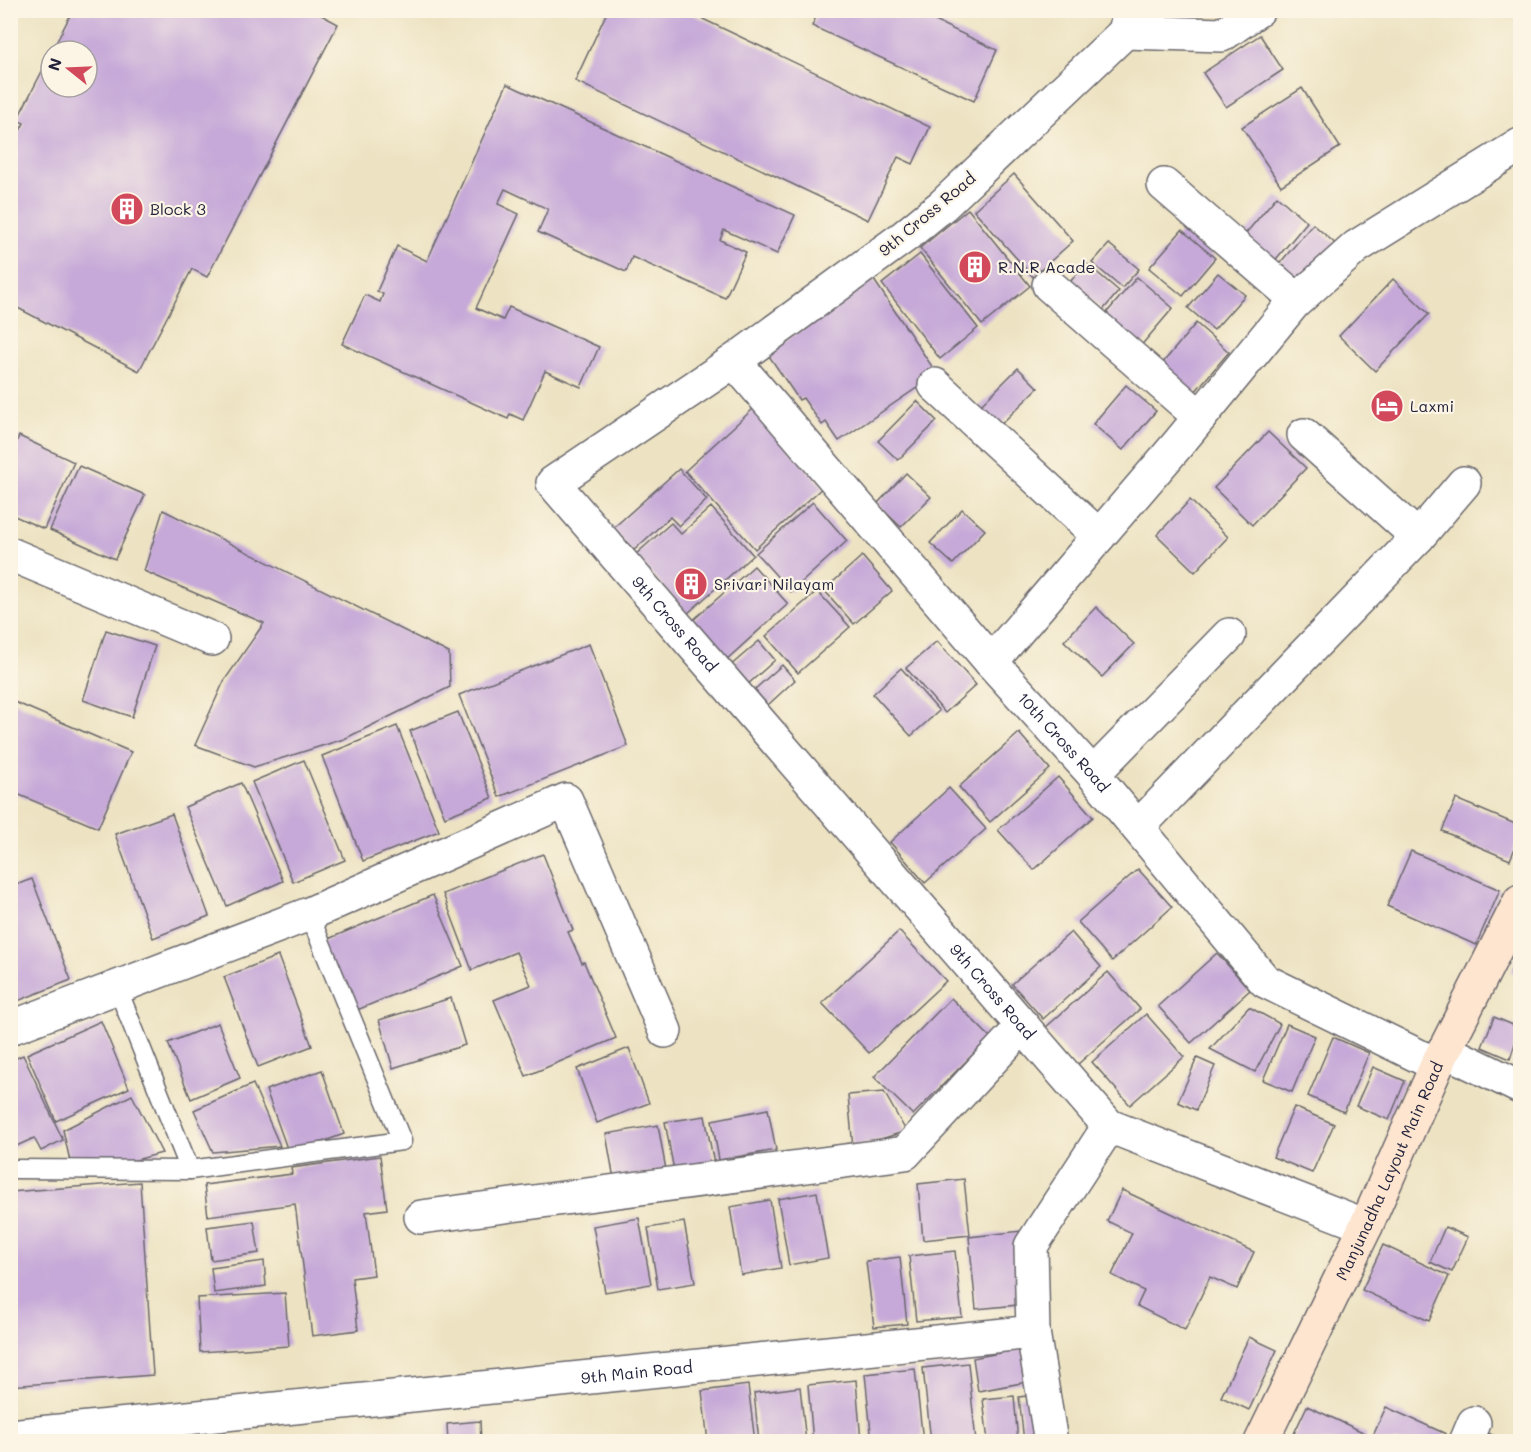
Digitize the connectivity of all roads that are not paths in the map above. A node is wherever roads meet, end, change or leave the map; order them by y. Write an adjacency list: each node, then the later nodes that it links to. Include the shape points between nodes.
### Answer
1 (1258, 10): 2 (street, via 1222,35)
2 (1127, 21): 7 (street, 9th Cross Road, via 943,206)
3 (1521, 145): 6 (street, via 1356,248)
4 (1164, 185): 6 (street)
5 (1049, 285): 9 (street)
6 (1297, 300): 9 (street)
7 (734, 362): 17 (street, 10th Cross Road); 23 (street, 9th Cross Road, via 553,483)
8 (935, 385): 12 (street)
9 (1200, 417): 12 (street)
10 (1304, 435): 13 (street)
11 (1464, 483): 13 (street)
12 (1099, 536): 17 (street)
13 (1418, 537): 19 (street)
14 (10, 554): 16 (street)
15 (1229, 635): 18 (street)
16 (212, 639)
17 (992, 662): 18 (street, 10th Cross Road)
18 (1093, 774): 19 (street, 10th Cross Road)
19 (1138, 827): 26 (street, 10th Cross Road, via 1265,981)
20 (1521, 901): 26 (street, Manjunadha Layout Main Road)
21 (309, 914): 22 (street); 25 (street, via 566,800); 30 (lane, via 402,1141)
22 (117, 987): 24 (street); 30 (lane)
23 (1023, 1026): 28 (street, 9th Cross Road); 31 (street, via 905,1153)
24 (10, 1028)
25 (665, 1031)
26 (1440, 1057): 27 (street, 10th Cross Road); 32 (street, Manjunadha Layout Main Road)
27 (1521, 1087)
28 (1109, 1126): 32 (street, 9th Cross Road); 33 (street, via 1031,1246)
29 (10, 1169): 30 (lane)
30 (190, 1170)
31 (421, 1217)
32 (1366, 1226): 36 (street, Manjunadha Layout Main Road)
33 (1033, 1332): 34 (street, 9th Main Road); 35 (street)
34 (10, 1436)
35 (1051, 1442)
36 (1261, 1442)

